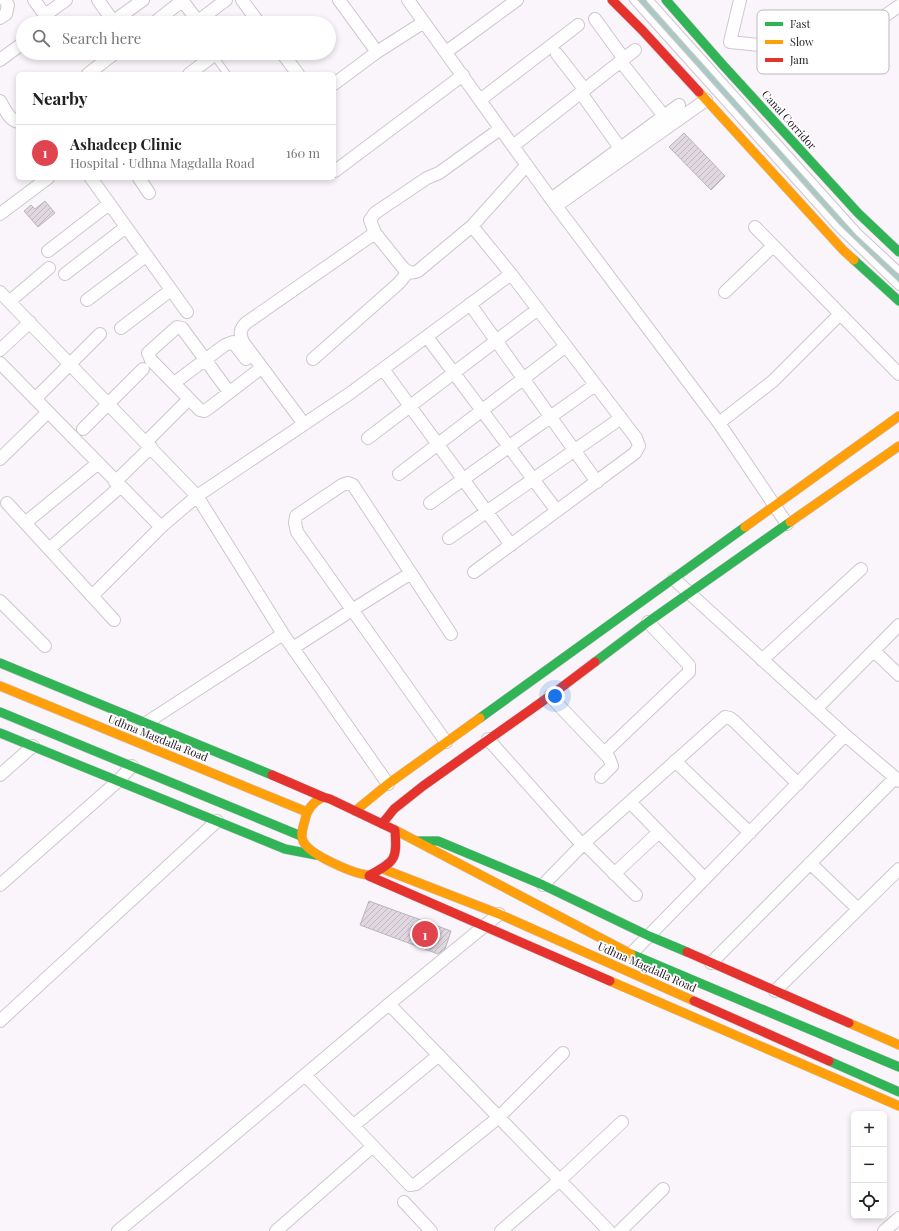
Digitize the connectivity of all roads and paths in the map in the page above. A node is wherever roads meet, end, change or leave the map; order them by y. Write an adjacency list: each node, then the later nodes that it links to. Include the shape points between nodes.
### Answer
1 (4, 0): 25 (street, via 8,5 6,14)
2 (34, 0): 17 (street)
3 (66, 0): 18 (street)
4 (98, 0): 19 (street)
5 (143, 0): 20 (street)
6 (182, 0): 21 (street); 22 (street)
7 (226, 0): 23 (street)
8 (242, 0): 24 (street)
9 (339, 0): 32 (street)
10 (408, 0): 27 (street)
11 (517, 0): 33 (street)
12 (612, 0): 49 (street)
13 (633, 0): 79 (lane, via 838,228)
14 (650, 0): 75 (lane, via 858,232)
15 (666, 0): 72 (street, Canal Corridor, via 858,213)
16 (740, 0): 29 (street, via 730,42)
17 (46, 16)
18 (51, 16)
19 (108, 16)
20 (120, 16)
21 (163, 16)
22 (194, 16)
23 (206, 16)
24 (254, 16)
25 (0, 18)
26 (595, 19): 40 (street)
27 (424, 22): 32 (street); 33 (street)
28 (578, 25): 48 (street)
29 (757, 45)
30 (16, 48): 35 (street)
31 (635, 50): 40 (street)
32 (377, 52): 46 (street)
33 (446, 52): 45 (street)
34 (557, 54): 47 (street)
35 (0, 60)
36 (106, 60): 41 (street)
37 (208, 60): 42 (street)
38 (219, 60): 43 (lane)
39 (287, 60): 44 (street)
40 (622, 60): 47 (street); 52 (street)
41 (91, 72)
42 (192, 72)
43 (226, 72)
44 (296, 72)
45 (463, 75): 48 (street); 58 (street)
46 (336, 83)
47 (582, 92): 55 (street); 56 (street)
48 (480, 100): 54 (street)
49 (706, 100): 63 (street); 85 (street, via 844,250)
50 (0, 101): 53 (street)
51 (679, 105): 52 (street)
52 (664, 116): 56 (street)
53 (16, 122)
54 (500, 129): 55 (street); 69 (street, via 439,173 427,178 375,213 370,220)
55 (513, 146): 57 (street)
56 (620, 148): 63 (street)
57 (526, 166): 63 (street); 66 (street)
58 (336, 170)
59 (45, 180): 65 (street)
60 (92, 180): 64 (street)
61 (140, 180): 62 (street)
62 (149, 193)
63 (553, 203): 119 (street)
64 (109, 204): 67 (street); 71 (street)
65 (0, 214)
66 (472, 226): 76 (street, via 418,271); 78 (street)
67 (126, 227): 73 (street); 77 (street)
68 (755, 227): 70 (street)
69 (375, 233): 76 (street); 120 (street, via 242,328 240,334 243,342)
70 (773, 246): 82 (street); 89 (street)
71 (48, 251)
72 (899, 252)
73 (146, 256): 80 (street); 83 (street)
74 (49, 268): 84 (street)
75 (899, 270)
76 (408, 272): 97 (street, via 399,283)
77 (65, 274)
78 (511, 274): 86 (street); 87 (street)
79 (899, 287)
80 (171, 290): 88 (street); 91 (street)
81 (0, 292): 84 (street)
82 (725, 292)
83 (87, 300)
84 (10, 301): 90 (street)
85 (899, 301)
86 (470, 304): 93 (street); 94 (street)
87 (538, 309): 94 (street); 95 (street)
88 (187, 312)
89 (840, 314): 105 (street); 119 (street, via 773,381)
90 (30, 322): 96 (street); 99 (street)
91 (121, 328)
92 (100, 334): 99 (street)
93 (427, 337): 100 (street); 104 (street)
94 (496, 341): 104 (street); 106 (street)
95 (566, 346): 106 (street); 108 (street)
96 (0, 350)
97 (313, 359)
98 (206, 360): 103 (street, via 233,342); 107 (street); 107 (street, via 182,328 177,327 148,353 151,360); 109 (street)
99 (70, 365): 110 (street); 111 (street)
100 (383, 369): 113 (street); 120 (street)
101 (143, 370): 111 (street)
102 (3, 371): 110 (street)
103 (256, 372): 109 (street); 120 (street)
104 (454, 373): 113 (street); 114 (street)
105 (899, 374)
106 (524, 379): 114 (street); 117 (street)
107 (174, 383): 109 (street, via 204,411)
108 (595, 385): 117 (street); 118 (street)
109 (229, 392)
110 (35, 399): 115 (street)
111 (110, 404): 121 (street); 123 (street)
112 (184, 404): 123 (street)
113 (410, 406): 122 (street); 124 (street)
114 (482, 411): 124 (street); 125 (street)
115 (48, 412): 128 (street); 129 (street)
116 (899, 416): 138 (street)
117 (550, 417): 125 (street); 127 (street)
118 (621, 418): 127 (street); 133 (street, via 638,442 638,450)
119 (718, 423): 138 (street)
120 (302, 426): 135 (street)
121 (83, 429)
122 (368, 438)
123 (148, 444): 134 (street); 135 (street)
124 (438, 444): 130 (street); 131 (street)
125 (509, 446): 131 (street); 132 (street)
126 (899, 446): 142 (street)
127 (574, 450): 132 (street); 133 (street)
128 (0, 459)
129 (97, 464): 134 (street); 141 (street)
130 (399, 474)
131 (464, 479): 137 (street); 140 (street)
132 (534, 479): 139 (street); 140 (street)
133 (596, 482): 139 (street)
134 (118, 484): 143 (street); 146 (street)
135 (197, 496): 143 (street); 158 (street)
136 (7, 503): 141 (street)
137 (430, 503)
138 (774, 505): 142 (street); 150 (street)
139 (557, 511): 145 (street)
140 (487, 512): 144 (street); 145 (street)
141 (25, 523): 146 (street)
142 (788, 524): 151 (street)
143 (161, 527): 152 (street)
144 (449, 538)
145 (511, 545): 148 (street)
146 (49, 549): 152 (street)
147 (861, 569): 163 (street)
148 (474, 572)
149 (411, 573): 154 (street); 154 (street, via 353,485 342,484 296,516 295,523 297,532); 159 (street)
150 (674, 579): 151 (street); 174 (street)
151 (690, 594): 156 (street); 163 (street)
152 (92, 596): 155 (street)
153 (0, 601): 160 (street)
154 (352, 610): 161 (street); 174 (street)
155 (114, 620)
156 (648, 622): 167 (street); 176 (street, via 689,665 689,672)
157 (899, 625): 162 (street)
158 (283, 634): 161 (street); 170 (street)
159 (451, 634)
160 (45, 646)
161 (293, 648): 183 (street)
162 (874, 651): 165 (street); 168 (street)
163 (762, 660): 168 (street)
164 (0, 663): 170 (street)
165 (899, 675)
166 (0, 686): 188 (street, Udhna Magdalla Road)
167 (550, 696): 173 (street); 176 (street)
168 (816, 709): 172 (street)
169 (0, 712): 178 (street)
170 (146, 723): 185 (street)
171 (0, 733): 175 (street)
172 (845, 735): 181 (street); 184 (street)
173 (488, 739): 190 (street, via 394,809); 196 (street)
174 (446, 742): 183 (street)
175 (32, 746): 179 (street); 182 (street)
176 (605, 752): 180 (street, via 612,766)
177 (675, 761): 184 (street, via 725,717 734,721); 186 (street); 193 (street)
178 (132, 766): 182 (street); 194 (street)
179 (0, 775)
180 (601, 777)
181 (897, 779): 198 (street)
182 (118, 781): 189 (street); 204 (street)
183 (388, 784): 187 (street)
184 (798, 784): 193 (street)
185 (323, 797): 187 (street); 188 (street, via 314,801)
186 (630, 802): 192 (street); 196 (street)
187 (355, 811): 190 (street)
188 (307, 812): 194 (street)
189 (217, 821): 197 (street, via 285,849); 215 (street)
190 (382, 824): 191 (street)
191 (395, 830): 195 (street); 199 (street, via 394,860)
192 (659, 832): 201 (street); 203 (street)
193 (750, 833): 203 (street)
194 (301, 836): 197 (street, via 305,845)
195 (414, 841): 205 (street, via 438,841); 211 (street)
196 (580, 841): 201 (street); 205 (street)
197 (316, 855): 202 (street, via 338,866)
198 (810, 864): 207 (street); 212 (street)
199 (383, 869): 202 (street); 208 (street, Udhna Magdalla Road)
200 (899, 869): 207 (street)
201 (614, 874): 206 (street)
202 (369, 876): 209 (street)
203 (705, 879): 210 (street)
204 (0, 885)
205 (543, 885): 210 (street)
206 (636, 895)
207 (858, 909): 213 (street)
208 (499, 914): 209 (street); 221 (street, Udhna Magdalla Road)
209 (484, 927): 214 (street); 222 (street)
210 (649, 936): 211 (street); 212 (street)
211 (631, 954): 219 (street)
212 (711, 963): 213 (street)
213 (775, 991): 216 (street)
214 (389, 1004): 218 (street); 220 (street)
215 (0, 1021)
216 (899, 1045)
217 (563, 1053): 223 (street)
218 (439, 1055): 223 (street); 225 (street)
219 (899, 1067)
220 (305, 1075): 225 (street); 232 (street)
221 (899, 1092)
222 (899, 1106)
223 (499, 1117): 226 (street, via 413,1185 410,1185); 227 (street)
224 (622, 1122): 227 (street)
225 (354, 1125): 226 (street)
226 (373, 1146): 233 (street)
227 (560, 1180): 234 (street); 235 (street)
228 (663, 1189): 236 (street)
229 (404, 1202): 231 (street)
230 (899, 1218): 237 (street)
231 (429, 1230)
232 (118, 1231)
233 (276, 1231)
234 (501, 1231)
235 (609, 1231)
236 (620, 1231)
237 (884, 1231)

